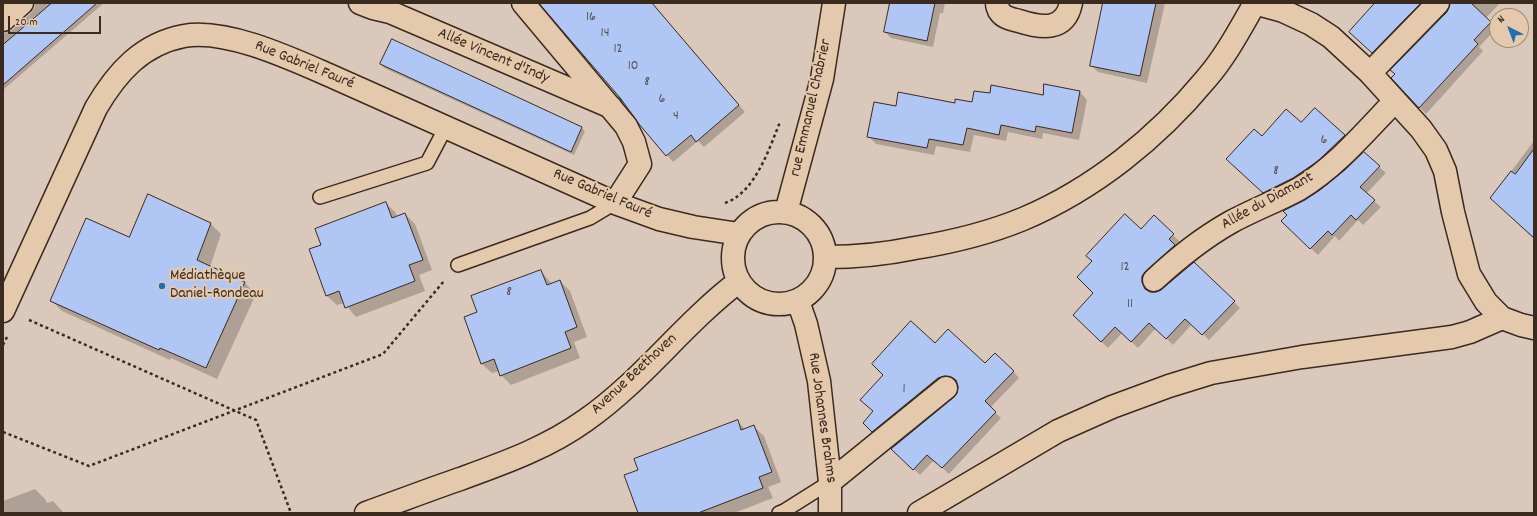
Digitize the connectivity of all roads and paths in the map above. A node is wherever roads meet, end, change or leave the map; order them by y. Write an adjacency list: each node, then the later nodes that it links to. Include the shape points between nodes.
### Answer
1 (22, 3): 10 (street)
2 (360, 3): 9 (street, Allée Vincent d'Indy, via 373,8)
3 (522, 3): 13 (street, Allée Vincent d'Indy)
4 (834, 3): 19 (street, rue Emmanuel Chabrier, via 822,79)
5 (997, 3): 6 (street, via 999,12 1008,18 1037,27 1062,22 1070,10)
6 (1071, 3)
7 (1254, 3): 11 (street, via 1283,11 1311,24 1332,37); 21 (street, via 1230,47 1210,74 1153,135 1115,166 1065,198 1023,219 944,243 891,253)
8 (1438, 3): 11 (street)
9 (395, 8): 13 (street, Allée Vincent d'Indy)
10 (3, 20)
11 (1370, 73): 12 (street)
12 (1395, 101): 23 (street, Allée du Diamant, via 1325,170 1299,189 1231,222 1202,240); 27 (street, via 1436,150 1445,170 1469,274 1486,302)
13 (610, 108): 17 (street, Allée Vincent d'Indy, via 626,126 640,164)
14 (781, 120): 18 (path, via 761,168 744,192)
15 (446, 127): 16 (lane, via 427,163); 17 (street, Rue Gabriel Fauré); 26 (street, Rue Gabriel Fauré, via 289,58 232,38 186,35 166,40 145,51 109,85)
16 (320, 197)
17 (615, 203): 20 (street, Rue Gabriel Fauré, via 659,219); 22 (lane, via 590,218)
18 (721, 204)
19 (786, 212): 20 (street, via 768,213 751,221); 21 (street, via 801,217 814,228 822,241)
20 (739, 234): 24 (street, via 733,250 733,266)
21 (826, 257): 25 (street, via 822,275 813,290)
22 (458, 265): 30 (path, via 384,354 109,459 89,466)
23 (1154, 280)
24 (738, 282): 25 (street, via 749,295 765,303 782,305); 33 (street, Avenue Beethoven, via 707,308 635,380 585,421 516,458)
25 (798, 301): 31 (street, Rue Johannes Brahms, via 819,381)
26 (3, 310): 32 (path, via 256,420)
27 (1502, 318): 28 (street); 36 (street, via 1452,337 1258,364 1211,373 1169,386 1058,431)
28 (1534, 328)
29 (946, 388): 31 (street)
30 (3, 432)
31 (830, 482): 34 (lane); 35 (street, Rue Johannes Brahms)
32 (291, 513)
33 (366, 513)
34 (779, 513)
35 (830, 513)
36 (919, 513)

